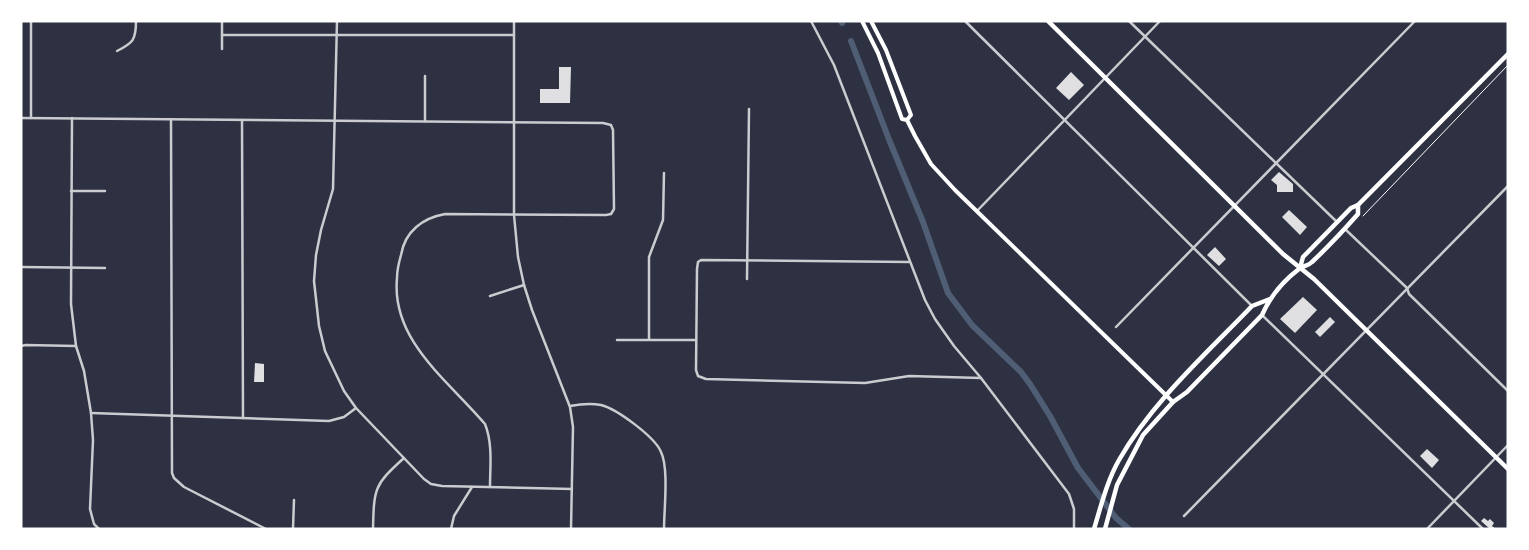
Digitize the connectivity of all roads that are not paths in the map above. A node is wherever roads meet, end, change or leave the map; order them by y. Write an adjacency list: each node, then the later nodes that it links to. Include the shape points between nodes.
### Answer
1 (32, 21): 25 (street)
2 (136, 21): 19 (street, via 136,34 130,44)
3 (222, 21): 14 (street)
4 (337, 21): 15 (street)
5 (514, 21): 16 (street)
6 (811, 21): 47 (street, via 834,65)
7 (862, 21): 30 (main road, via 878,53 902,119)
8 (871, 21): 30 (main road, via 886,50 911,116)
9 (965, 21): 27 (street)
10 (1048, 21): 22 (main road)
11 (1129, 21): 17 (street)
12 (1160, 21): 17 (street)
13 (1415, 21): 34 (street)
14 (222, 34): 15 (street); 18 (street)
15 (337, 36): 16 (street); 31 (street)
16 (514, 36): 33 (street)
17 (1145, 36): 22 (street); 34 (street)
18 (222, 49)
19 (117, 51)
20 (1508, 54): 40 (main road)
21 (425, 76): 32 (street)
22 (1105, 77): 27 (street); 39 (main road)
23 (749, 110): 46 (street)
24 (21, 118): 25 (street)
25 (31, 118): 26 (street)
26 (72, 118): 28 (street); 37 (street)
27 (1064, 119): 41 (street); 45 (street)
28 (171, 120): 29 (street); 74 (street)
29 (242, 120): 31 (street); 75 (street)
30 (908, 120): 41 (main road, via 931,164)
31 (334, 121): 32 (street); 72 (street, via 333,189 316,255 315,298 326,351 344,391)
32 (425, 121): 33 (street)
33 (515, 122): 42 (street); 42 (street, via 611,125 614,130 614,210 606,215)
34 (1276, 164): 39 (street); 43 (street)
35 (664, 173): 61 (street, via 663,220 649,257)
36 (1508, 186): 54 (street)
37 (71, 191): 38 (street); 49 (street)
38 (105, 192)
39 (1235, 205): 45 (street); 51 (main road)
40 (1358, 205): 43 (main road); 44 (main road, via 1358,214)
41 (976, 211): 69 (main road)
42 (514, 215): 53 (street); 81 (street, via 445,214 423,221 408,236 401,251 396,278 400,312 410,338 485,424 490,445)
43 (1337, 222): 51 (main road, via 1302,257)
44 (1345, 229): 51 (main road, via 1310,265); 54 (street)
45 (1193, 248): 57 (street); 59 (street)
46 (748, 260): 47 (street); 52 (street); 63 (street, via 704,259 698,262)
47 (909, 262): 67 (street, via 935,319)
48 (21, 267): 49 (street)
49 (71, 268): 50 (street); 65 (street)
50 (105, 268)
51 (1300, 268): 56 (main road); 60 (main road)
52 (747, 279)
53 (524, 285): 55 (street); 71 (street)
54 (1407, 288): 60 (street); 68 (street, via 1409,294)
55 (490, 296)
56 (1270, 299): 57 (main road); 58 (main road)
57 (1252, 306): 69 (main road)
58 (1262, 315): 66 (street); 70 (main road, via 1187,392)
59 (1116, 327)
60 (1366, 331): 66 (street); 78 (main road)
61 (649, 339): 62 (street); 63 (street)
62 (617, 340)
63 (696, 340): 67 (street, via 696,370 698,376 706,379 865,383 908,376)
64 (21, 346): 65 (street)
65 (76, 346): 73 (street)
66 (1325, 374): 84 (street); 85 (street)
67 (981, 378): 94 (street, via 1069,494 1074,510)
68 (1508, 391)
69 (1165, 395): 70 (main road); 86 (main road, via 1140,426 1118,462)
70 (1173, 402): 95 (main road, via 1143,435 1117,486)
71 (570, 406): 82 (street); 93 (street, via 584,403 611,409 653,440 661,451 665,467)
72 (356, 408): 75 (street, via 329,422); 77 (street)
73 (91, 413): 74 (street); 87 (street, via 90,509)
74 (170, 415): 75 (street); 88 (street, via 170,467 174,478 184,487)
75 (242, 418)
76 (1508, 445): 78 (street)
77 (404, 458): 80 (street, via 431,484); 90 (street, via 376,488)
78 (1496, 458): 79 (main road); 84 (street)
79 (1508, 469)
80 (472, 487): 81 (street); 91 (street, via 454,516)
81 (490, 487): 82 (street)
82 (572, 489): 92 (street)
83 (294, 500): 89 (street)
84 (1454, 501): 96 (street); 97 (street)
85 (1184, 516)
86 (1095, 528)
87 (98, 529)
88 (266, 529)
89 (293, 529)
90 (373, 529)
91 (451, 529)
92 (571, 529)
93 (664, 529)
94 (1074, 529)
95 (1105, 529)
96 (1427, 529)
97 (1484, 529)

